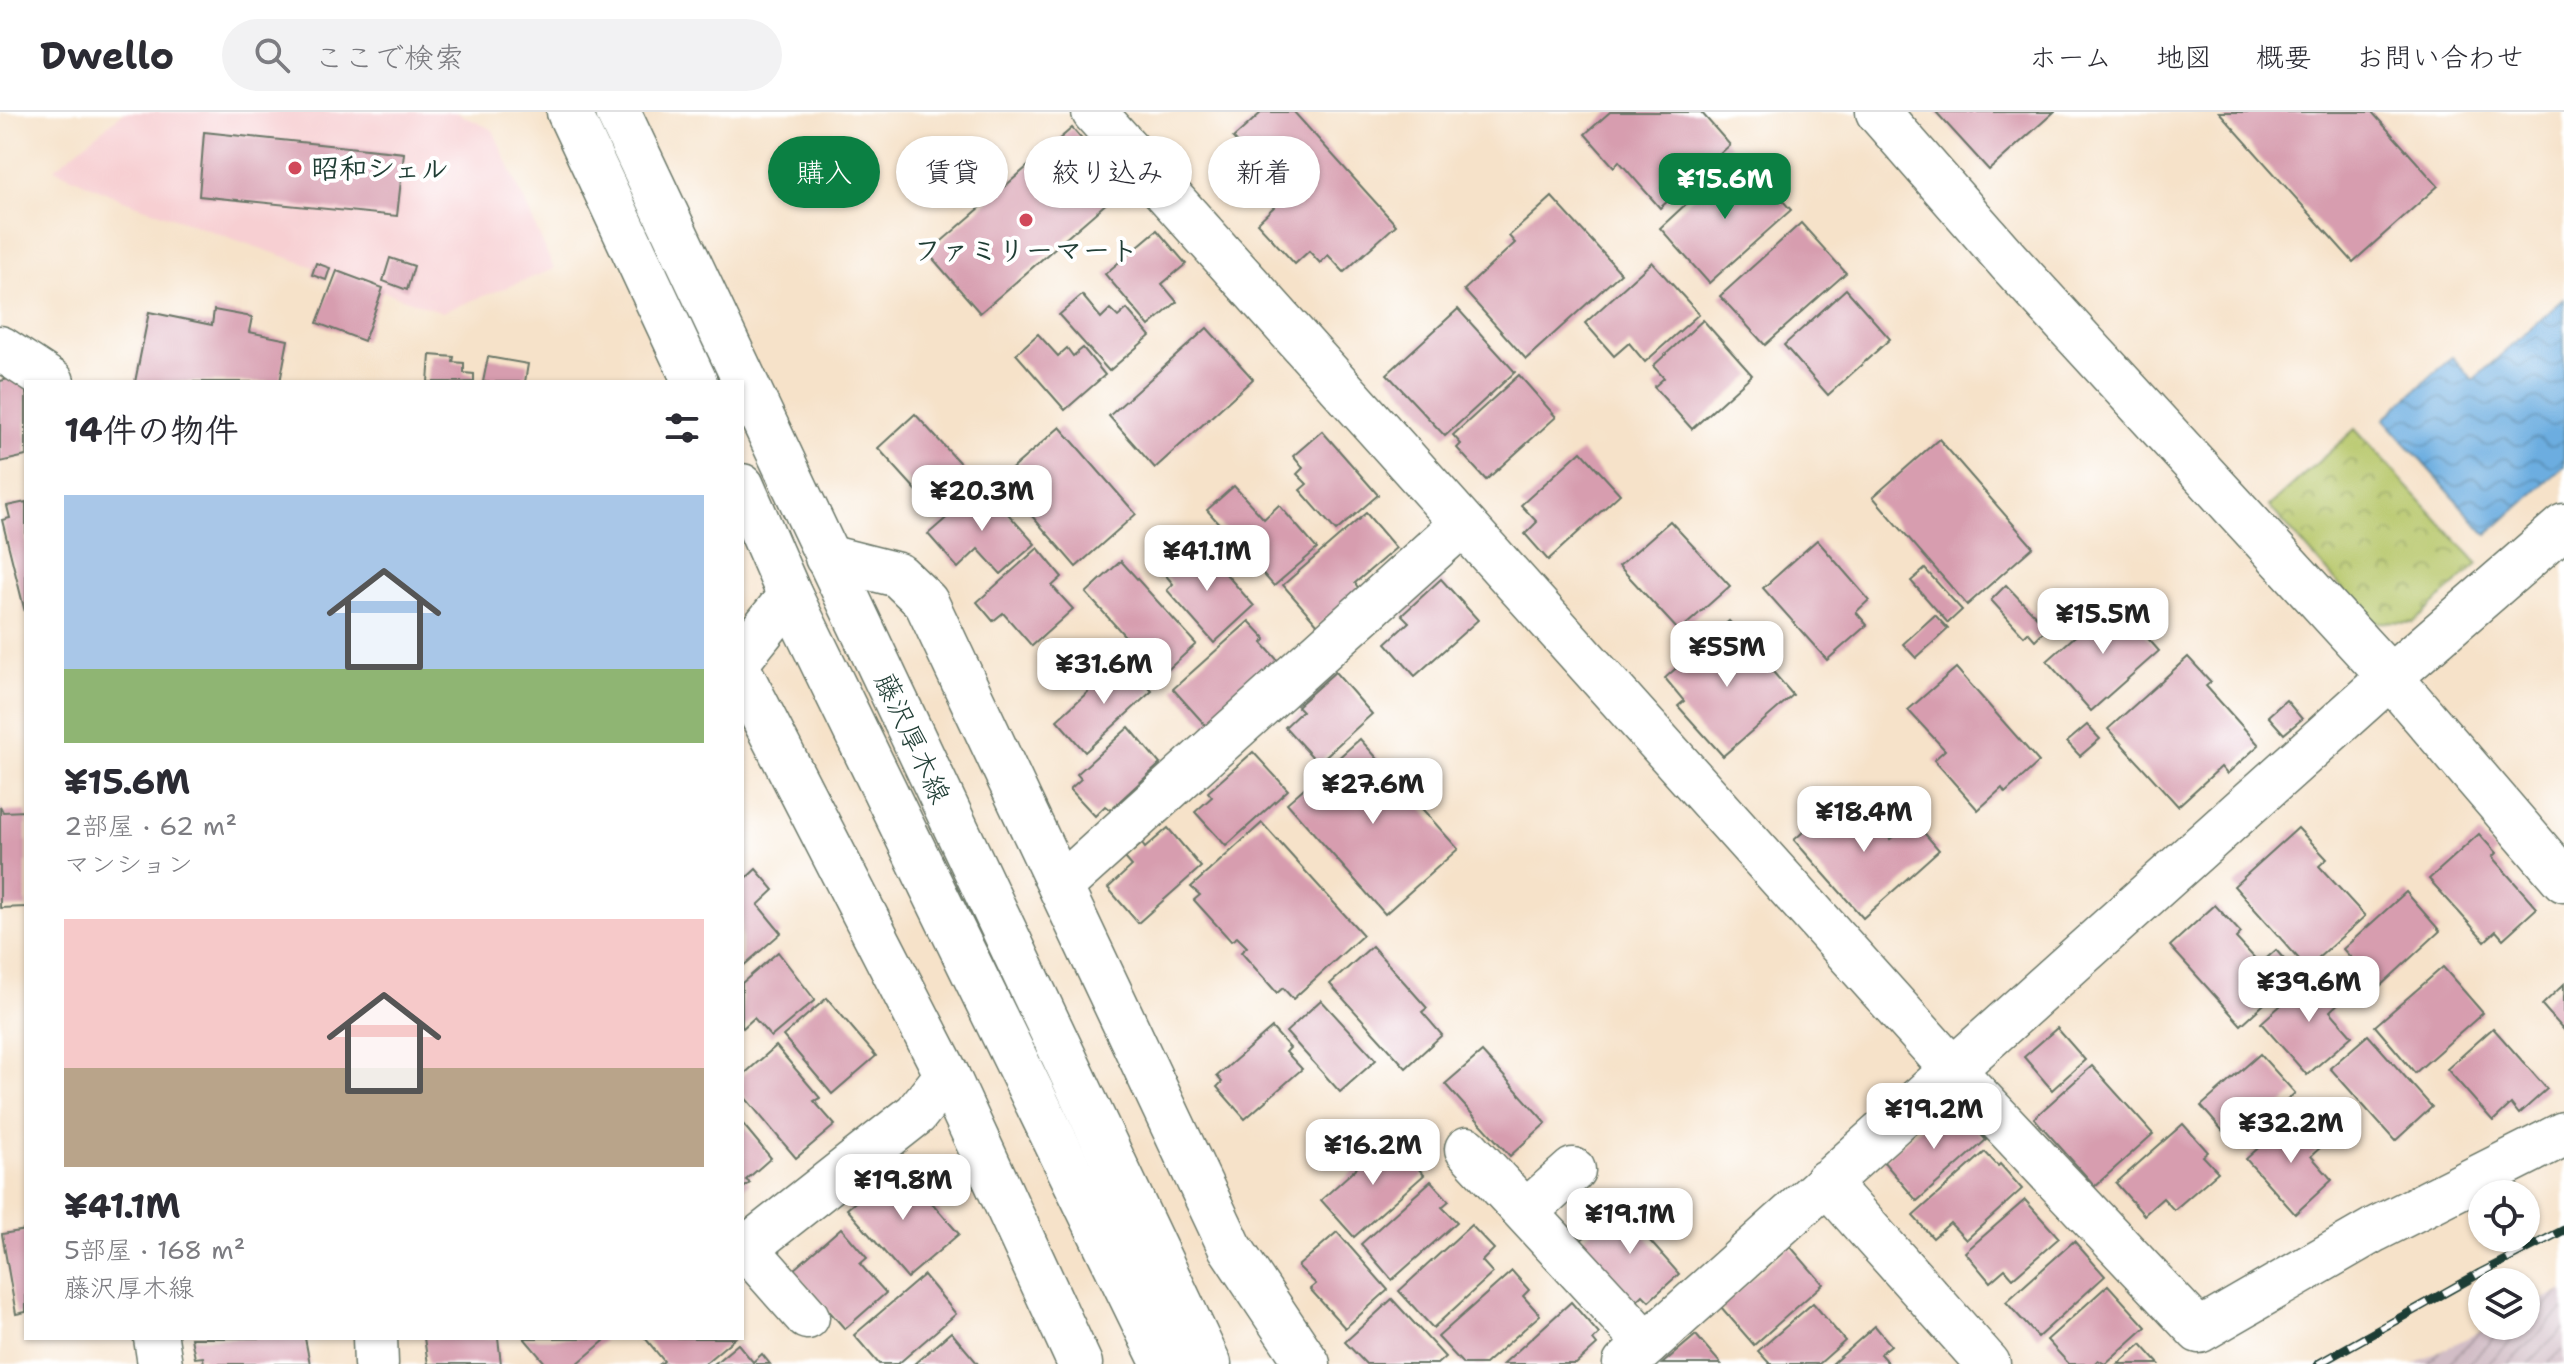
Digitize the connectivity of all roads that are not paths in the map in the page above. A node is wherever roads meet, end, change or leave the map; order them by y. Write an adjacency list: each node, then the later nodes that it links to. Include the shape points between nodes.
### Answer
1 (569, 112): 7 (street)
2 (618, 112): 8 (street, 藤沢厚木線)
3 (1094, 112): 11 (street)
4 (1878, 112): 16 (street)
5 (0, 348): 6 (street)
6 (49, 380)
7 (694, 380)
8 (744, 380)
9 (744, 380): 13 (street, 藤沢厚木線)
10 (744, 491): 14 (street, 藤沢厚木線)
11 (1462, 524): 19 (street); 20 (street)
12 (2564, 526): 16 (street)
13 (827, 557): 19 (street, via 898,575 926,602); 29 (street, 藤沢厚木線)
14 (790, 596): 15 (street); 29 (street, 藤沢厚木線)
15 (744, 653)
16 (2390, 677): 18 (street); 20 (street)
17 (744, 680): 21 (street)
18 (2564, 880)
19 (1061, 886): 37 (street, via 1230,1247)
20 (1952, 1069): 22 (street, via 2199,1331 2374,1230); 25 (street)
21 (947, 1075): 27 (street, via 916,1114); 35 (street)
22 (2564, 1134)
23 (1467, 1149): 26 (street)
24 (1573, 1170): 26 (street)
25 (1826, 1182): 32 (street); 38 (street)
26 (1526, 1212): 32 (street)
27 (744, 1245): 28 (street)
28 (807, 1317)
29 (1167, 1339): 36 (street, 藤沢厚木線)
30 (156, 1340): 33 (street)
31 (375, 1340): 34 (street)
32 (1636, 1354)
33 (160, 1364)
34 (376, 1364)
35 (1080, 1364)
36 (1209, 1364)
37 (1308, 1364)
38 (1988, 1364)

